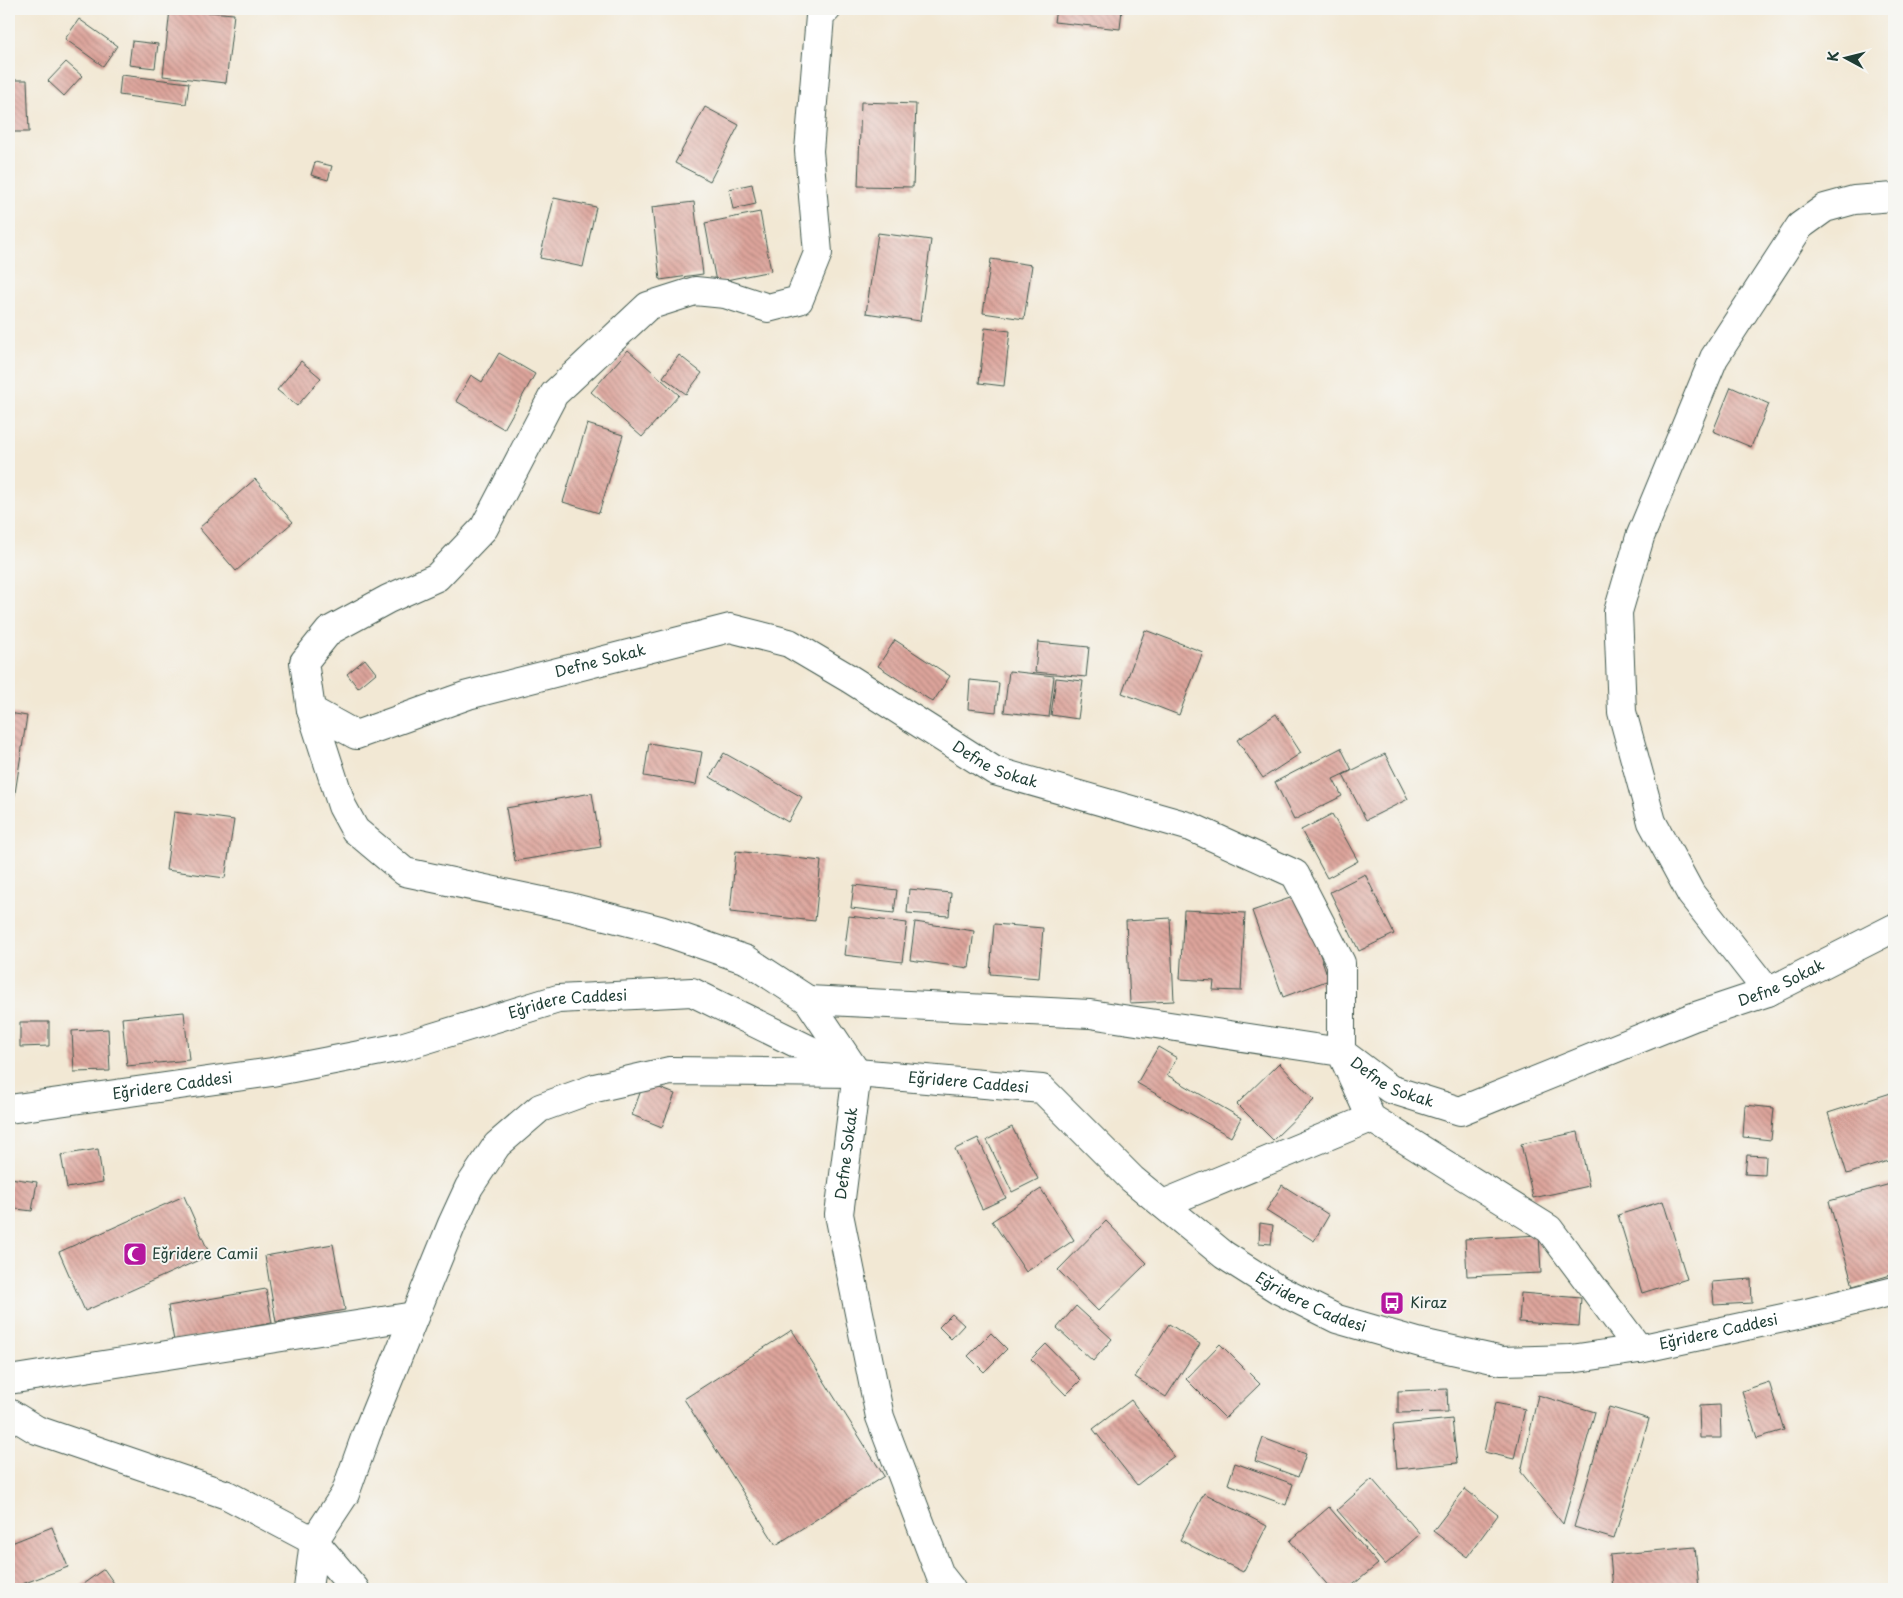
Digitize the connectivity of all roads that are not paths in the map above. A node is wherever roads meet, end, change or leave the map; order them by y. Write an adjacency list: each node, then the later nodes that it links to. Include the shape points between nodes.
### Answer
1 (827, 9): 3 (street, via 820,16 809,151 818,254 800,300 768,308 725,294 696,291 648,306 554,394 484,528 436,578 329,631 304,662)
2 (1894, 198): 5 (street, via 1854,200 1826,208 1800,226 1714,358 1644,528 1618,612 1622,712 1652,822 1691,894)
3 (311, 710): 6 (street, via 342,806 355,830 405,872 660,930 747,960); 7 (street, Defne Sokak, via 356,735 468,695 730,628 789,643 995,771 1191,828 1295,874 1341,963)
4 (1894, 928): 5 (street, Defne Sokak)
5 (1768, 992): 7 (street, Defne Sokak, via 1694,1017 1460,1111 1390,1089)
6 (808, 1000): 7 (street, via 1090,1014); 8 (street)
7 (1342, 1052): 10 (street)
8 (857, 1073): 9 (street, Eğridere Caddesi, via 692,992 558,1000 392,1049 272,1072); 11 (street, Eğridere Caddesi, via 1042,1089 1132,1179); 13 (street, via 670,1071 595,1088 540,1108 497,1145 469,1187); 20 (street, Defne Sokak, via 839,1214 880,1416 940,1575)
9 (9, 1109)
10 (1371, 1118): 11 (street); 14 (street, via 1549,1229)
11 (1163, 1204): 14 (street, Eğridere Caddesi, via 1224,1255 1279,1290 1337,1319 1421,1343 1502,1361 1571,1359)
12 (1894, 1290): 14 (street, Eğridere Caddesi, via 1802,1314)
13 (414, 1316): 15 (street); 17 (street, via 346,1494)
14 (1639, 1349)
15 (9, 1380)
16 (9, 1413): 17 (street, via 37,1430 227,1495)
17 (314, 1541): 18 (street); 19 (street)
18 (308, 1589)
19 (355, 1589)
20 (951, 1589)

